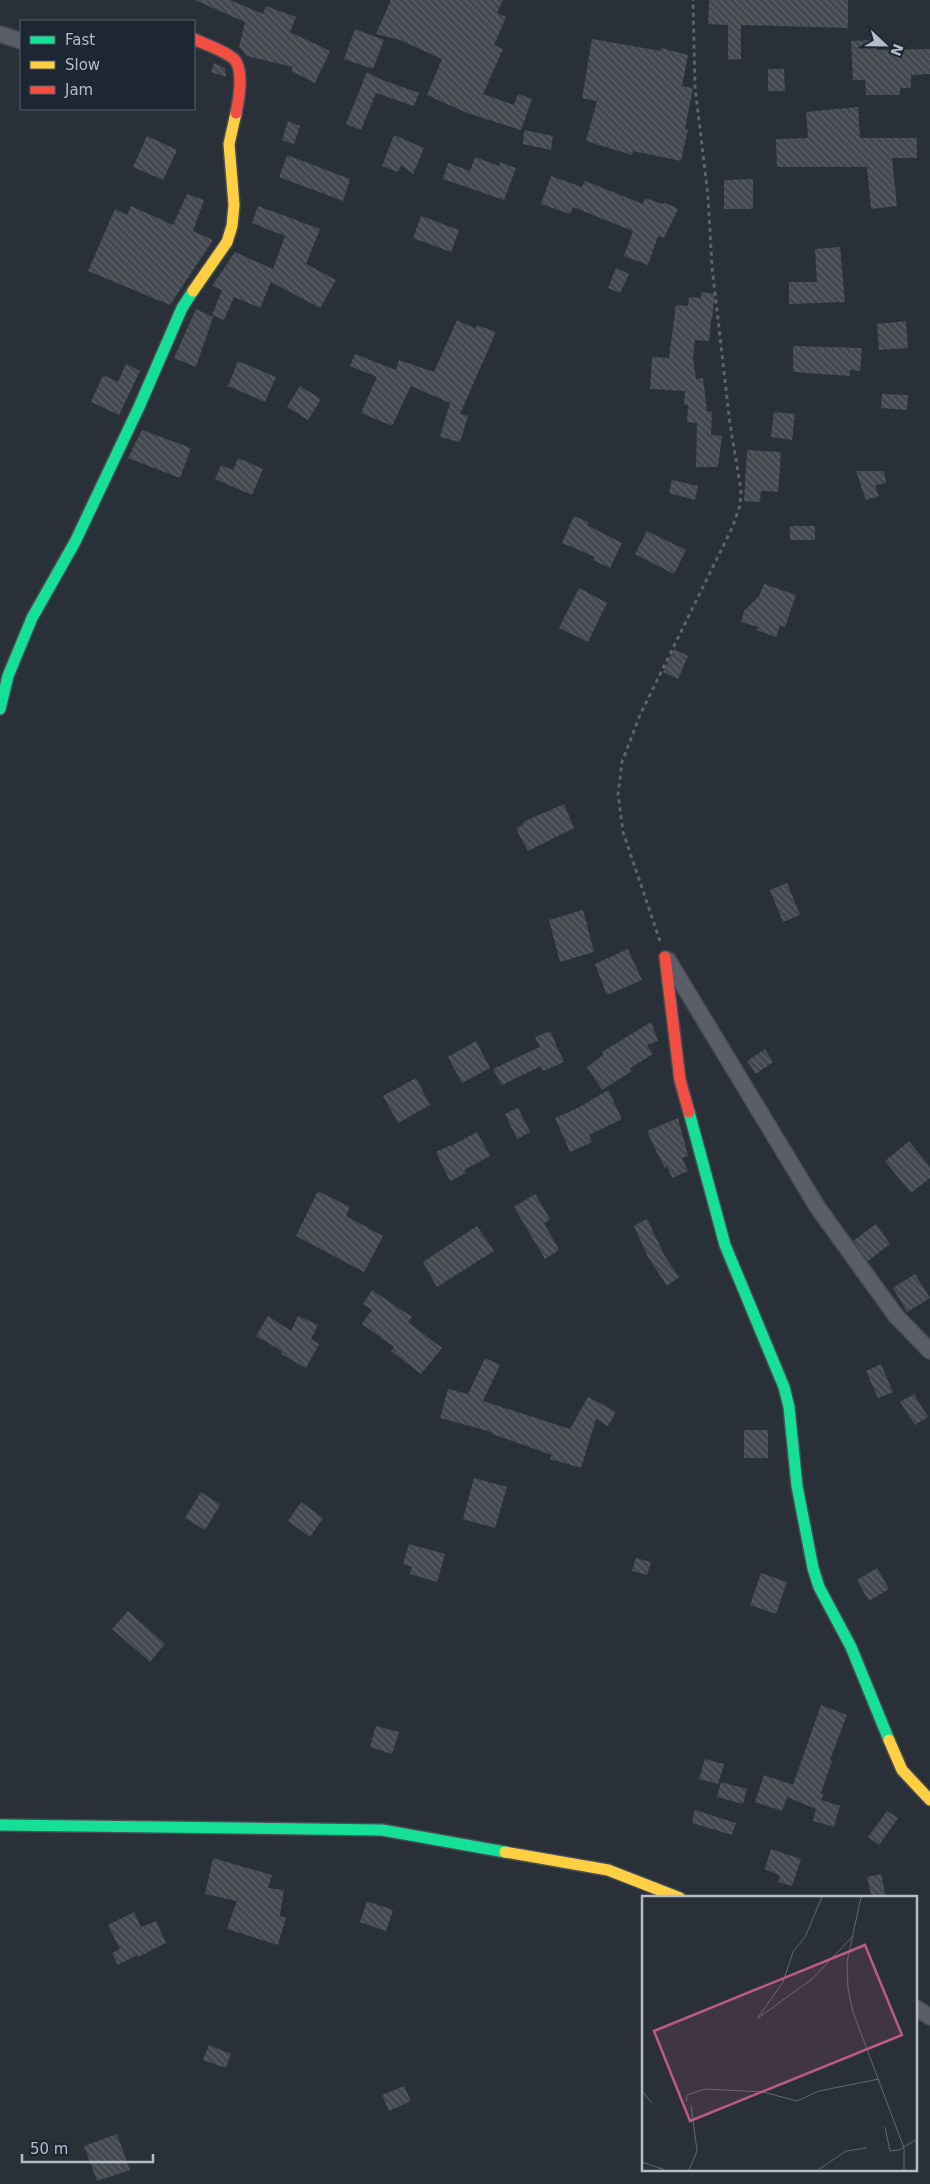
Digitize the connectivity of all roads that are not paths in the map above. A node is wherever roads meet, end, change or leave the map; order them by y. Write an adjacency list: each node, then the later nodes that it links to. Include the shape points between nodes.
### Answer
1 (0, 34): 3 (street)
2 (195, 39): 4 (street, via 233,58 238,65 240,97 229,144 234,205 228,242 182,308 76,542 32,618 8,676)
3 (20, 41)
4 (0, 709)
5 (666, 957): 6 (street, via 818,1208 896,1316); 7 (street, via 680,1080 724,1245 784,1387 789,1407 797,1486 812,1568 819,1588 851,1647 902,1770)
6 (930, 1351)
7 (930, 1800)
8 (0, 1825): 9 (street, via 382,1830 608,1870)
9 (675, 1896)
10 (918, 2009): 11 (street)
11 (930, 2017)

